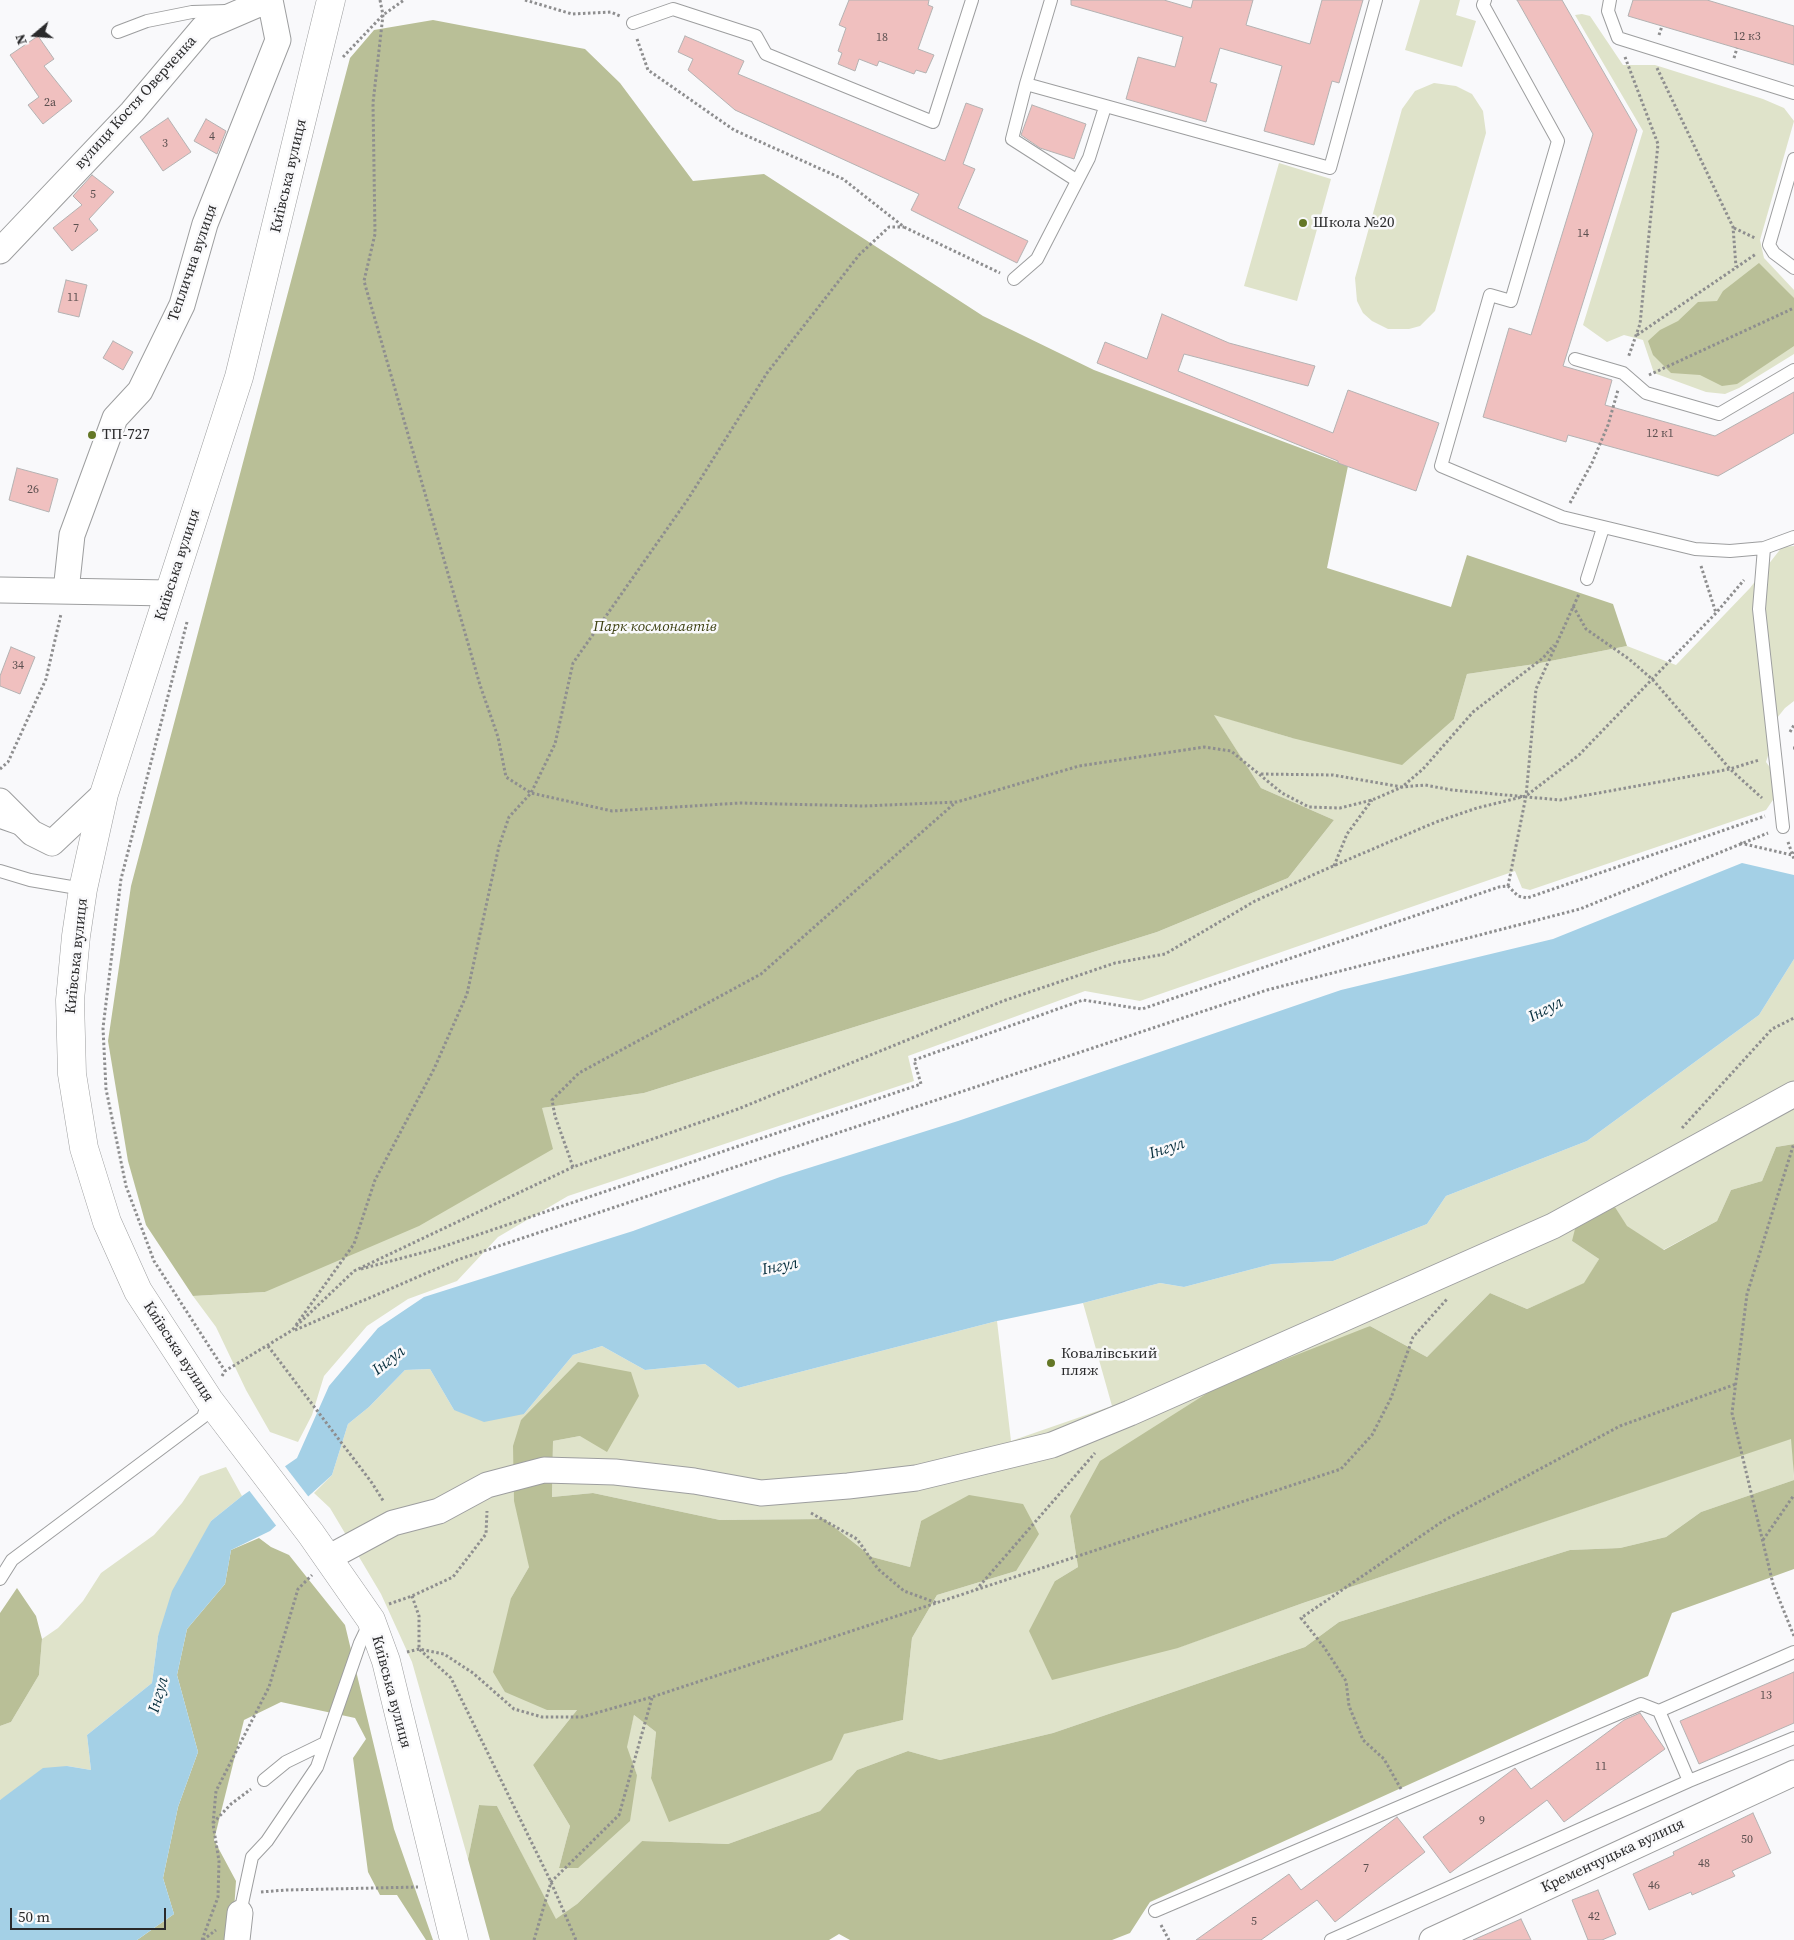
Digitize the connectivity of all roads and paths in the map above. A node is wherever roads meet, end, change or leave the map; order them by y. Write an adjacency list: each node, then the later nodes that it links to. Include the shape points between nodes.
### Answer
1 (269, 0): 11 (street, вулиця Костя Оверченка); 44 (street, Теплична вулиця, via 278,40 205,224 182,305 140,391 114,418 72,535)
2 (331, 0): 45 (street, Київська вулиця, via 239,377)
3 (380, 0): 12 (path)
4 (404, 0): 12 (path)
5 (525, 0): 13 (path, via 572,14 611,12)
6 (972, 0): 13 (lane, via 933,122 766,54 756,36 673,9)
7 (1051, 0): 18 (lane)
8 (1376, 0): 20 (lane, via 1330,168)
9 (1485, 0): 36 (lane, via 1483,5 1558,141 1511,301 1490,295 1441,466)
10 (1610, 0): 15 (lane, via 1608,11)
11 (244, 10): 14 (lane, via 192,12 146,21); 26 (street, вулиця Костя Оверченка, via 203,28 132,112)
12 (383, 15): 16 (path); 57 (path, via 373,103 375,234 364,280 480,685 498,737 506,777)
13 (633, 23): 23 (path, via 648,70 734,130 843,179)
14 (118, 32)
15 (1618, 38): 19 (lane); 31 (path, via 1658,144 1640,324)
16 (342, 58)
17 (1655, 65): 24 (path)
18 (1026, 84): 20 (lane); 22 (lane, via 1012,139)
19 (1794, 93)
20 (1105, 107): 22 (lane, via 1089,158)
21 (1794, 159): 25 (lane)
22 (1076, 180): 29 (lane, via 1037,259)
23 (904, 227): 29 (path); 57 (path, via 889,227 859,255 766,373 688,499 573,663 555,744)
24 (1734, 228): 25 (path); 27 (path)
25 (1769, 245): 27 (path); 28 (lane, via 1774,253)
26 (0, 251)
27 (1736, 267): 31 (path)
28 (1794, 268)
29 (1014, 279)
30 (1794, 308): 35 (path)
31 (1636, 335): 34 (path)
32 (1575, 359): 34 (lane)
33 (1794, 370): 35 (lane, via 1719,414 1646,393)
34 (1623, 373): 35 (lane); 36 (path, via 1608,425 1592,463)
35 (1634, 382)
36 (1562, 517): 37 (lane)
37 (1604, 528): 39 (lane); 42 (lane)
38 (1794, 537): 40 (lane)
39 (1695, 548): 40 (lane, via 1730,551); 47 (path)
40 (1764, 548): 52 (lane, via 1759,609)
41 (1745, 578): 47 (path)
42 (1587, 579): 46 (path)
43 (0, 590): 44 (street)
44 (66, 591): 45 (street); 53 (path, via 46,679 8,762)
45 (169, 593): 58 (street, Київська вулиця)
46 (1573, 606): 49 (path); 50 (path, via 1586,629)
47 (1716, 613): 50 (path)
48 (189, 614): 82 (path, via 121,879 103,1037 106,1089 126,1186 154,1261)
49 (1554, 645): 56 (path, via 1543,658 1472,712 1423,769); 59 (path, via 1536,689)
50 (1653, 680): 54 (path); 59 (path, via 1579,755)
51 (1794, 725): 52 (path)
52 (1776, 754): 54 (path); 63 (lane)
53 (0, 768)
54 (1730, 769): 59 (path, via 1560,800); 63 (path)
55 (1261, 774): 56 (path, via 1333,775); 60 (path, via 1282,793 1309,807 1340,808); 62 (path, via 1232,751 1204,747 1079,766)
56 (1402, 787): 59 (path, via 1425,785); 60 (path)
57 (531, 793): 62 (path, via 612,811 740,803 864,806); 80 (path, via 509,817 499,846 467,994 438,1061 375,1180 354,1244)
58 (104, 794): 66 (street, via 52,843); 72 (street, Київська вулиця)
59 (1526, 796): 69 (path, via 1436,822); 71 (path)
60 (1372, 800): 69 (path, via 1347,834)
61 (0, 801): 66 (street)
62 (957, 802): 77 (path, via 761,974 579,1074 552,1100)
63 (1781, 811): 65 (lane); 71 (path, via 1527,898 1518,896)
64 (0, 822): 66 (lane)
65 (1783, 827): 67 (path)
66 (32, 833)
67 (1740, 843): 68 (path, via 1792,855); 80 (path, via 1580,909 1266,990 457,1260)
68 (1794, 852)
69 (1333, 866): 77 (path, via 1256,901 1165,954 1115,962 1003,1001 747,1106)
70 (0, 871): 72 (lane)
71 (1508, 886): 78 (path, via 1142,1009 1083,1000 914,1060 922,1084 436,1249)
72 (83, 889): 84 (street, Київська вулиця, via 70,1000 72,1074 84,1148 107,1222 138,1291)
73 (1794, 1018): 75 (path, via 1772,1029)
74 (1794, 1094): 86 (street, via 1553,1226 1052,1445 916,1478 761,1493 694,1481 553,1470)
75 (1681, 1129)
76 (1794, 1143): 83 (path, via 1747,1294)
77 (573, 1167): 78 (path)
78 (354, 1271): 80 (path)
79 (1450, 1296): 93 (path, via 1413,1337 1392,1398 1372,1435 1341,1469)
80 (291, 1331): 81 (path)
81 (268, 1346): 82 (path); 88 (path)
82 (225, 1371): 84 (path)
83 (1736, 1384): 90 (path, via 1732,1413); 108 (path, via 1620,1426 1443,1521 1301,1618 1346,1681 1349,1706 1363,1740 1384,1759)
84 (209, 1400): 91 (street, Київська вулиця); 92 (lane, via 203,1417 12,1560)
85 (1098, 1450): 93 (path)
86 (487, 1485): 91 (street, via 439,1511 393,1523); 94 (path, via 486,1534 453,1577)
87 (1794, 1496): 90 (path)
88 (382, 1498)
89 (810, 1512): 95 (path, via 857,1539 878,1569 904,1591)
90 (1762, 1540): 97 (path, via 1773,1584)
91 (328, 1558): 96 (street, Київська вулиця); 109 (path, via 298,1589 269,1687 216,1791)
92 (0, 1578)
93 (976, 1590): 95 (path)
94 (412, 1596): 96 (path, via 381,1607); 98 (path, via 419,1616)
95 (938, 1603): 101 (path)
96 (371, 1620): 100 (street, Київська вулиця); 104 (lane)
97 (1794, 1636)
98 (419, 1649): 100 (path); 101 (path, via 444,1654 473,1673 514,1708 542,1717 582,1717); 110 (path, via 451,1678)
99 (1794, 1652): 102 (lane)
100 (386, 1661): 117 (street, Київська вулиця)
101 (652, 1697): 110 (path, via 619,1815)
102 (1659, 1711): 107 (lane); 108 (lane, via 1641,1704)
103 (1794, 1738): 107 (lane)
104 (325, 1743): 106 (lane, via 286,1762); 113 (lane, via 317,1766 267,1841 252,1857)
105 (1794, 1773): 114 (street, Кременчуцька вулиця)
106 (264, 1780): 109 (path, via 231,1804)
107 (1689, 1781): 120 (lane)
108 (1409, 1802): 112 (lane)
109 (213, 1824): 115 (path, via 218,1897)
110 (551, 1882): 118 (path); 119 (path)
111 (421, 1887): 113 (path, via 253,1893)
112 (1155, 1911)
113 (240, 1913): 115 (path); 116 (street)
114 (1447, 1937)
115 (202, 1940)
116 (238, 1940)
117 (454, 1940)
118 (534, 1940)
119 (576, 1940)
120 (1331, 1940)

